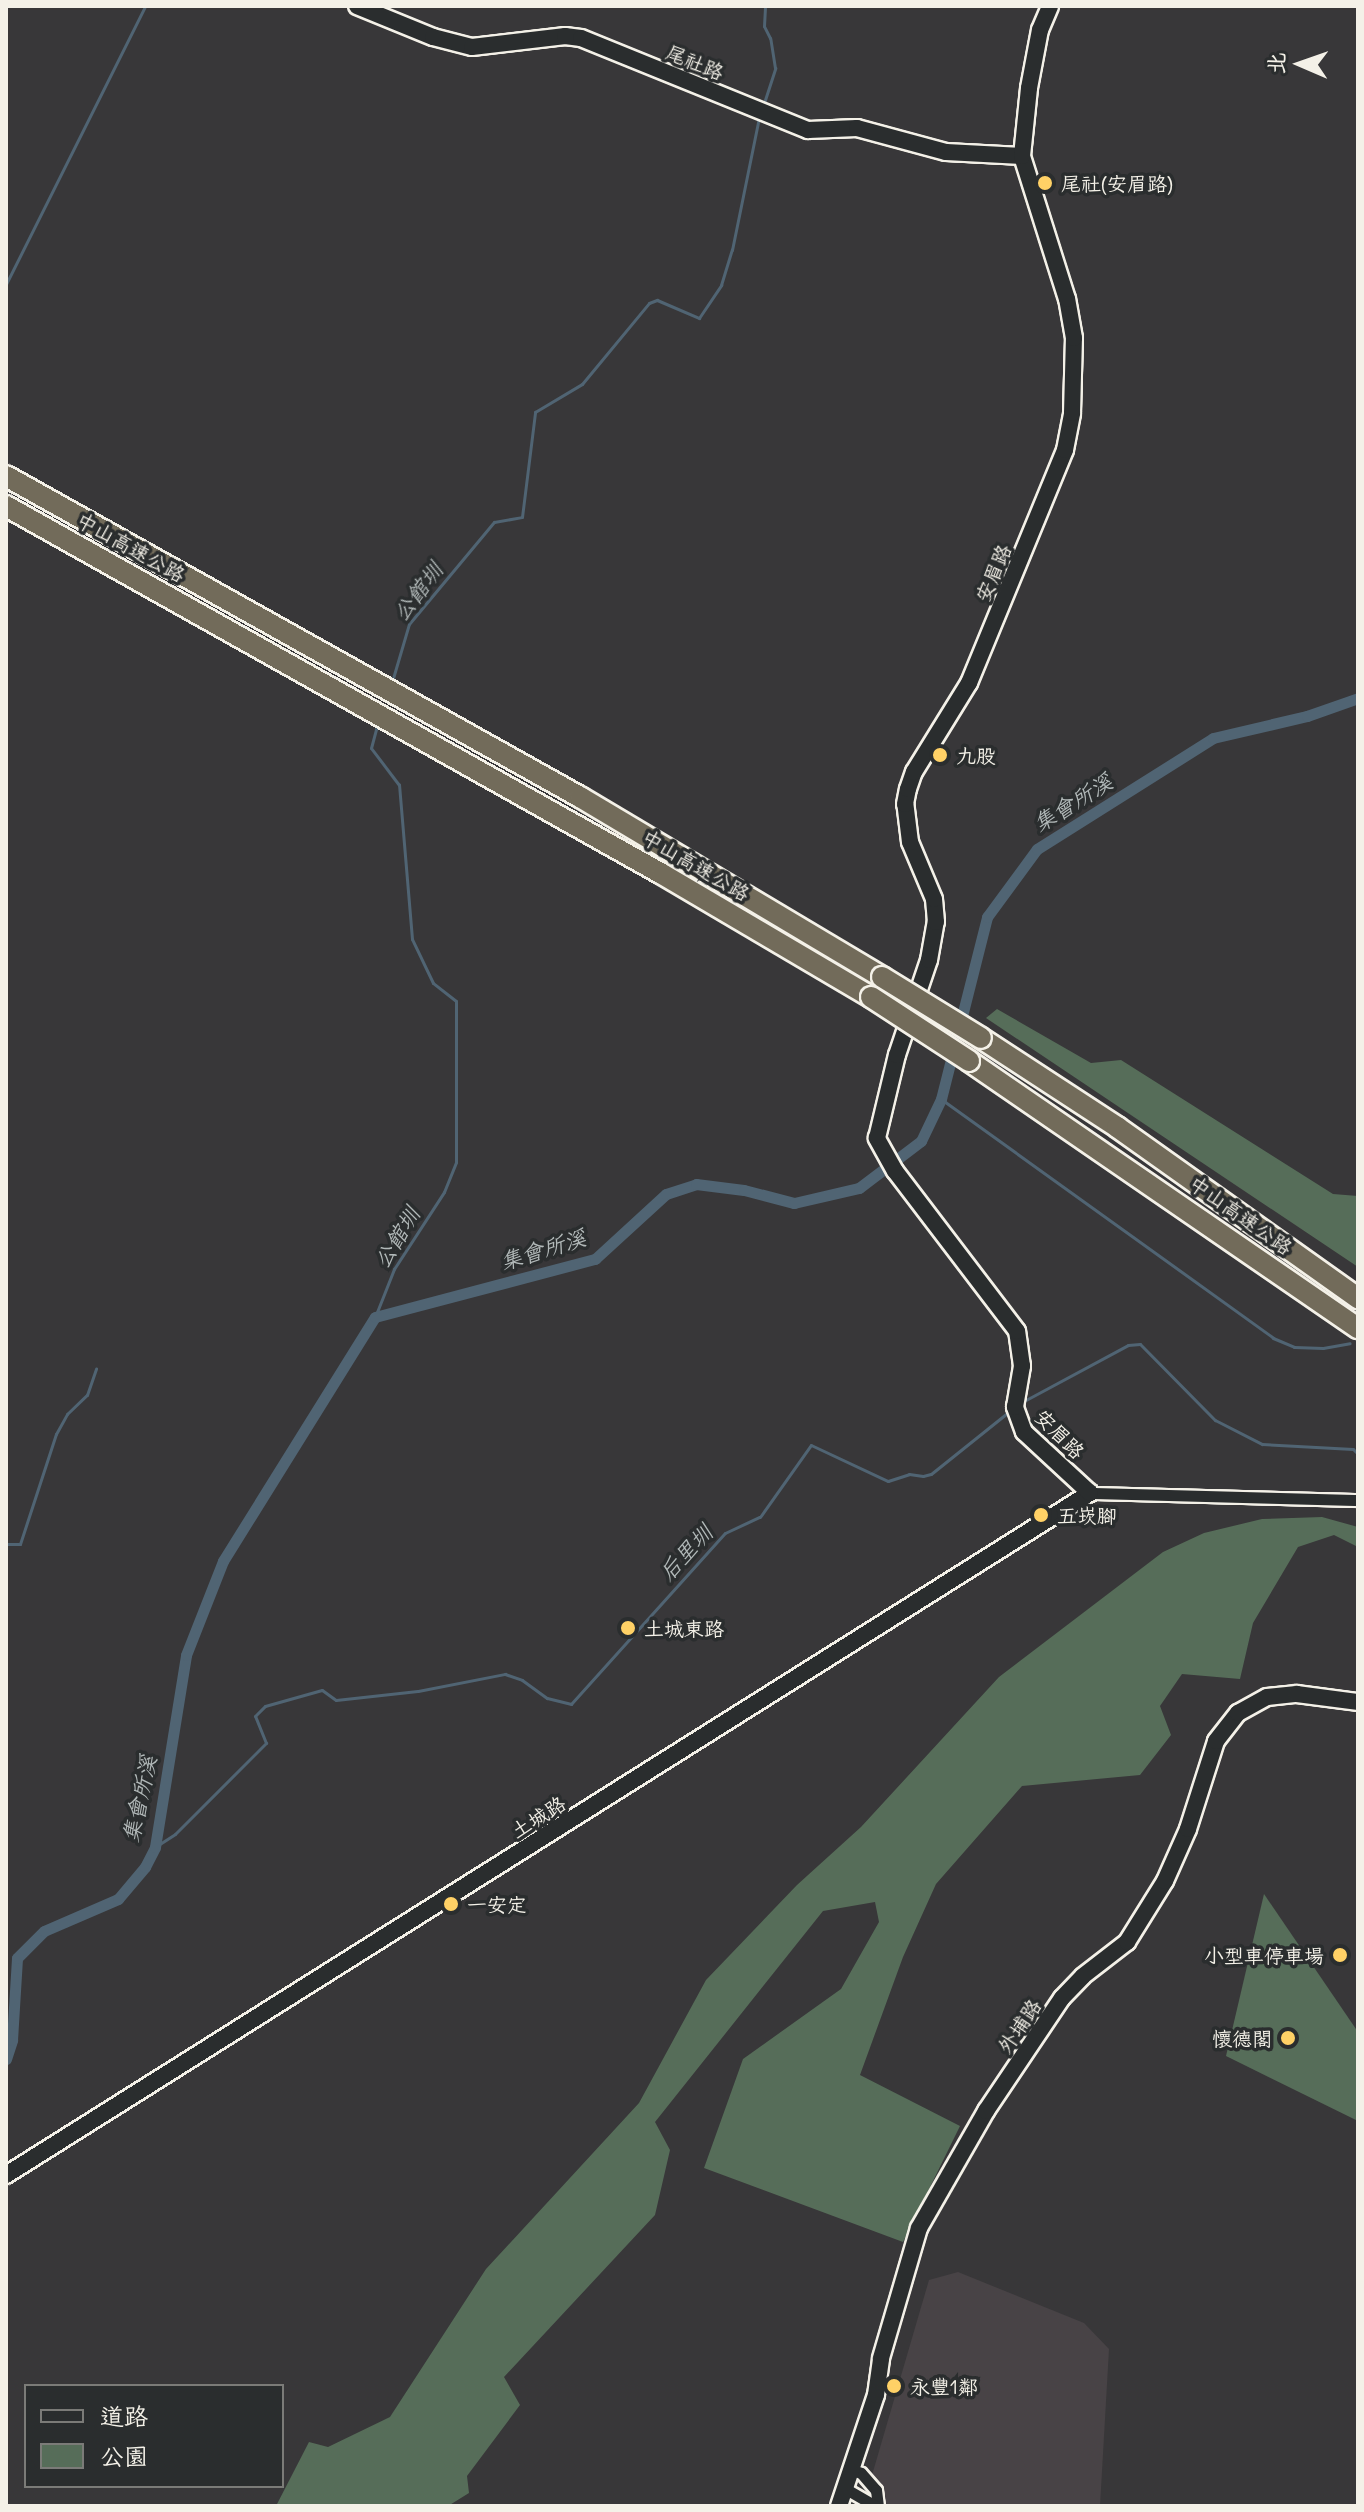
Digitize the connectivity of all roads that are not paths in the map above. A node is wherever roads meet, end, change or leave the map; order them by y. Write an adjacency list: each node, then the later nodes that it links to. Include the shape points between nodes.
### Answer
1 (357, 6): 3 (street, 尾社路, via 472,47 581,38 808,130 857,128 946,152)
2 (1050, 6): 3 (street, 安眉路, via 1040,30)
3 (1022, 156): 10 (street, 安眉路, via 1067,299 1074,338 1072,413 1065,450 969,683 908,789 910,842 934,899 936,922 877,1138 895,1171 1017,1331 1022,1366 1015,1407 1024,1432)
4 (6, 476): 6 (highway, 中山高速公路, bridge, via 580,797 882,977 1117,1127)
5 (6, 506): 9 (highway, 中山高速公路, bridge, via 871,997)
6 (1301, 1257): 7 (highway); 8 (highway, 中山高速公路)
7 (1358, 1284)
8 (1358, 1298)
9 (1358, 1328)
10 (1090, 1493): 11 (street); 13 (street, 土城路)
11 (1358, 1500)
12 (1358, 1702): 14 (street, 外埔路, via 1297,1694 1267,1697 1238,1713 1216,1741 1165,1881 1127,1942 1062,1998 986,2111 919,2228)
13 (6, 2175)
14 (852, 2470): 15 (street, 外埔路); 17 (street, via 876,2490)
15 (846, 2489): 16 (street, 外埔路); 17 (street)
16 (839, 2506)
17 (876, 2506)

